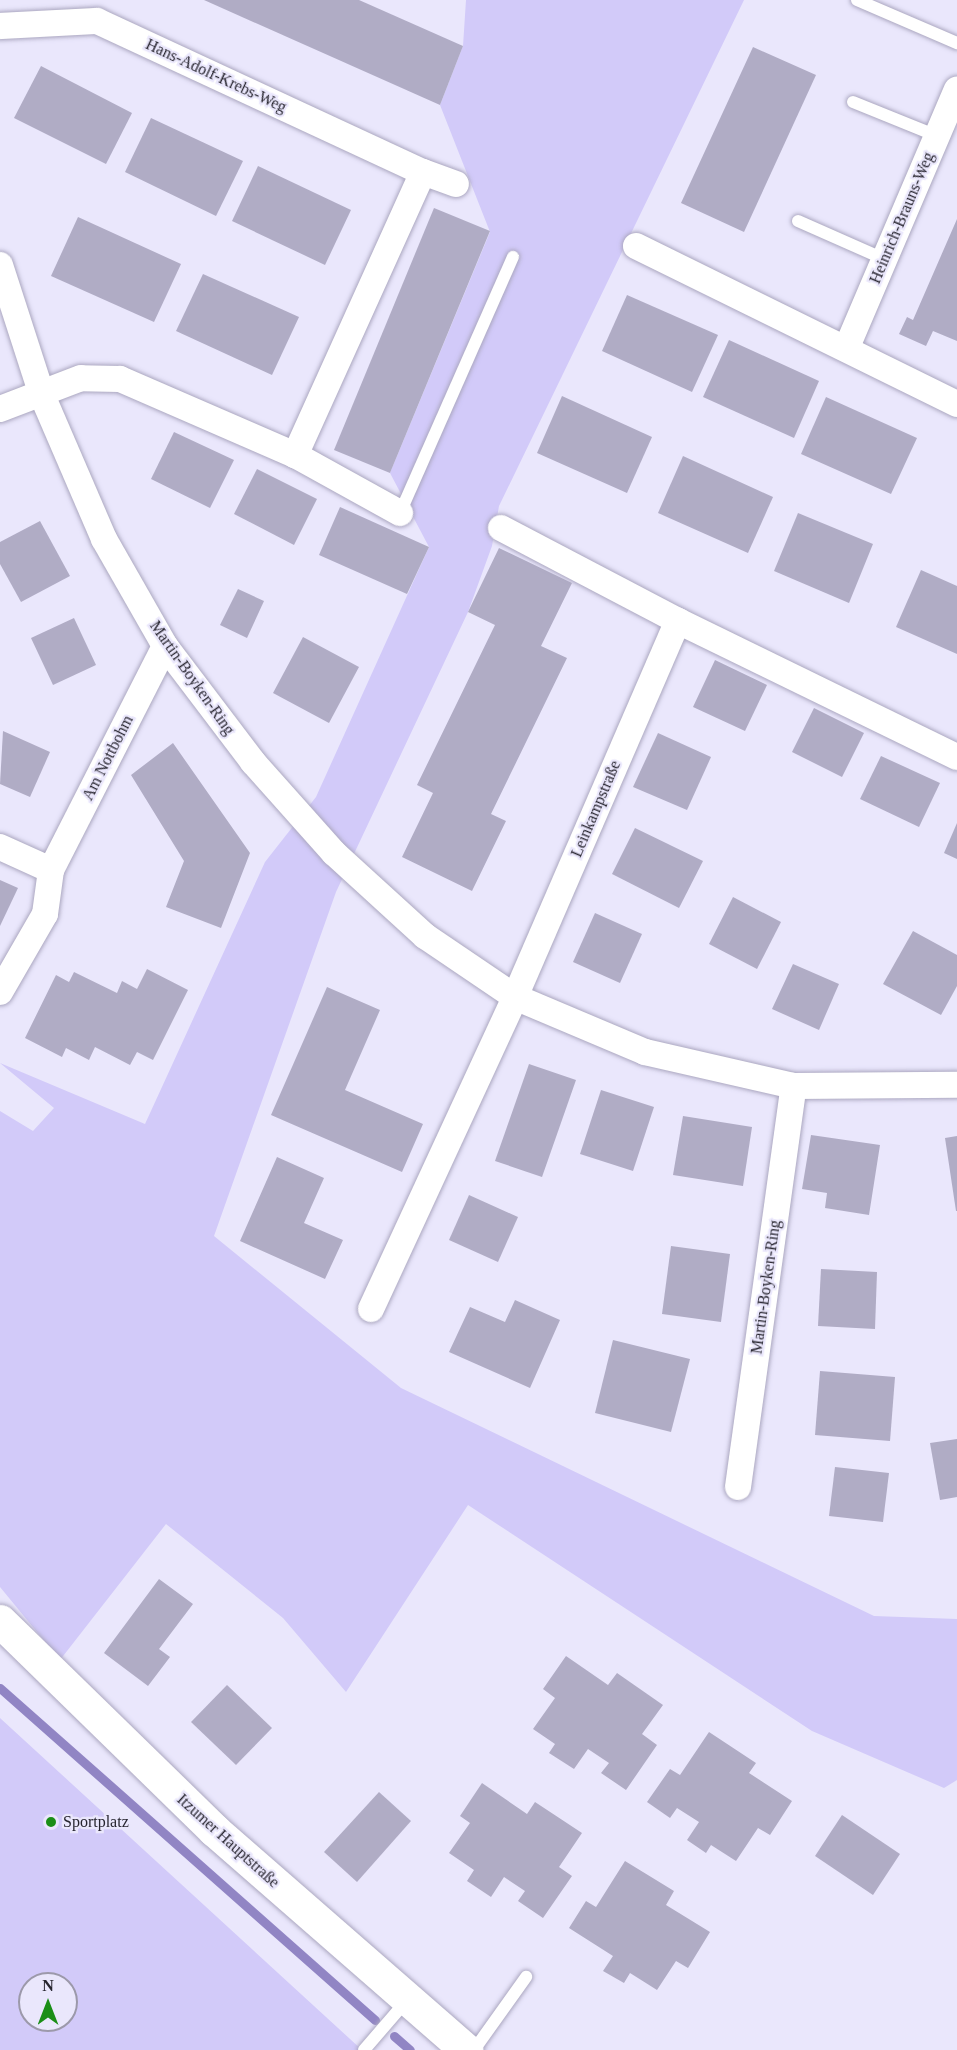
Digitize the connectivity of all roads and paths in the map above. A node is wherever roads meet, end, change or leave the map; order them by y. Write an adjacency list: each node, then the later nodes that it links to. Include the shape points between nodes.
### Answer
1 (857, 0): 3 (lane)
2 (0, 26): 7 (street, Hans-Adolf-Krebs-Weg, via 97,21)
3 (957, 43)
4 (957, 89): 6 (street, Heinrich-Brauns-Weg)
5 (853, 102): 6 (lane)
6 (937, 136): 12 (street, Heinrich-Brauns-Weg)
7 (423, 172): 8 (street, Hans-Adolf-Krebs-Weg); 18 (street)
8 (456, 184)
9 (798, 221): 12 (lane)
10 (636, 246): 14 (street)
11 (513, 257): 19 (lane)
12 (884, 259): 14 (street, Heinrich-Brauns-Weg)
13 (0, 265): 15 (street, Martin-Boyken-Ring)
14 (847, 347): 16 (street)
15 (42, 395): 17 (street); 18 (street, via 81,378 120,380); 22 (street, Martin-Boyken-Ring, via 104,539)
16 (957, 404)
17 (0, 409)
18 (294, 455): 19 (street)
19 (400, 513)
20 (501, 528): 21 (street)
21 (678, 621): 23 (street); 27 (street, Leinkampstraße)
22 (165, 646): 25 (street, Am Nottbohm); 27 (street, Martin-Boyken-Ring, via 253,762 334,853 425,936)
23 (957, 758)
24 (0, 847): 25 (street)
25 (51, 870): 26 (street, Am Nottbohm, via 45,914)
26 (0, 992)
27 (515, 997): 29 (street, Martin-Boyken-Ring, via 645,1052); 30 (street)
28 (957, 1085): 29 (street, Martin-Boyken-Ring)
29 (794, 1086): 31 (street, Martin-Boyken-Ring)
30 (372, 1309)
31 (738, 1487)
32 (0, 1621): 34 (main road, Itzumer Hauptstraße, via 214,1830)
33 (526, 1977): 37 (lane)
34 (408, 1998): 35 (lane); 36 (main road, Itzumer Hauptstraße)
35 (364, 2050)
36 (466, 2050)
37 (474, 2050)

